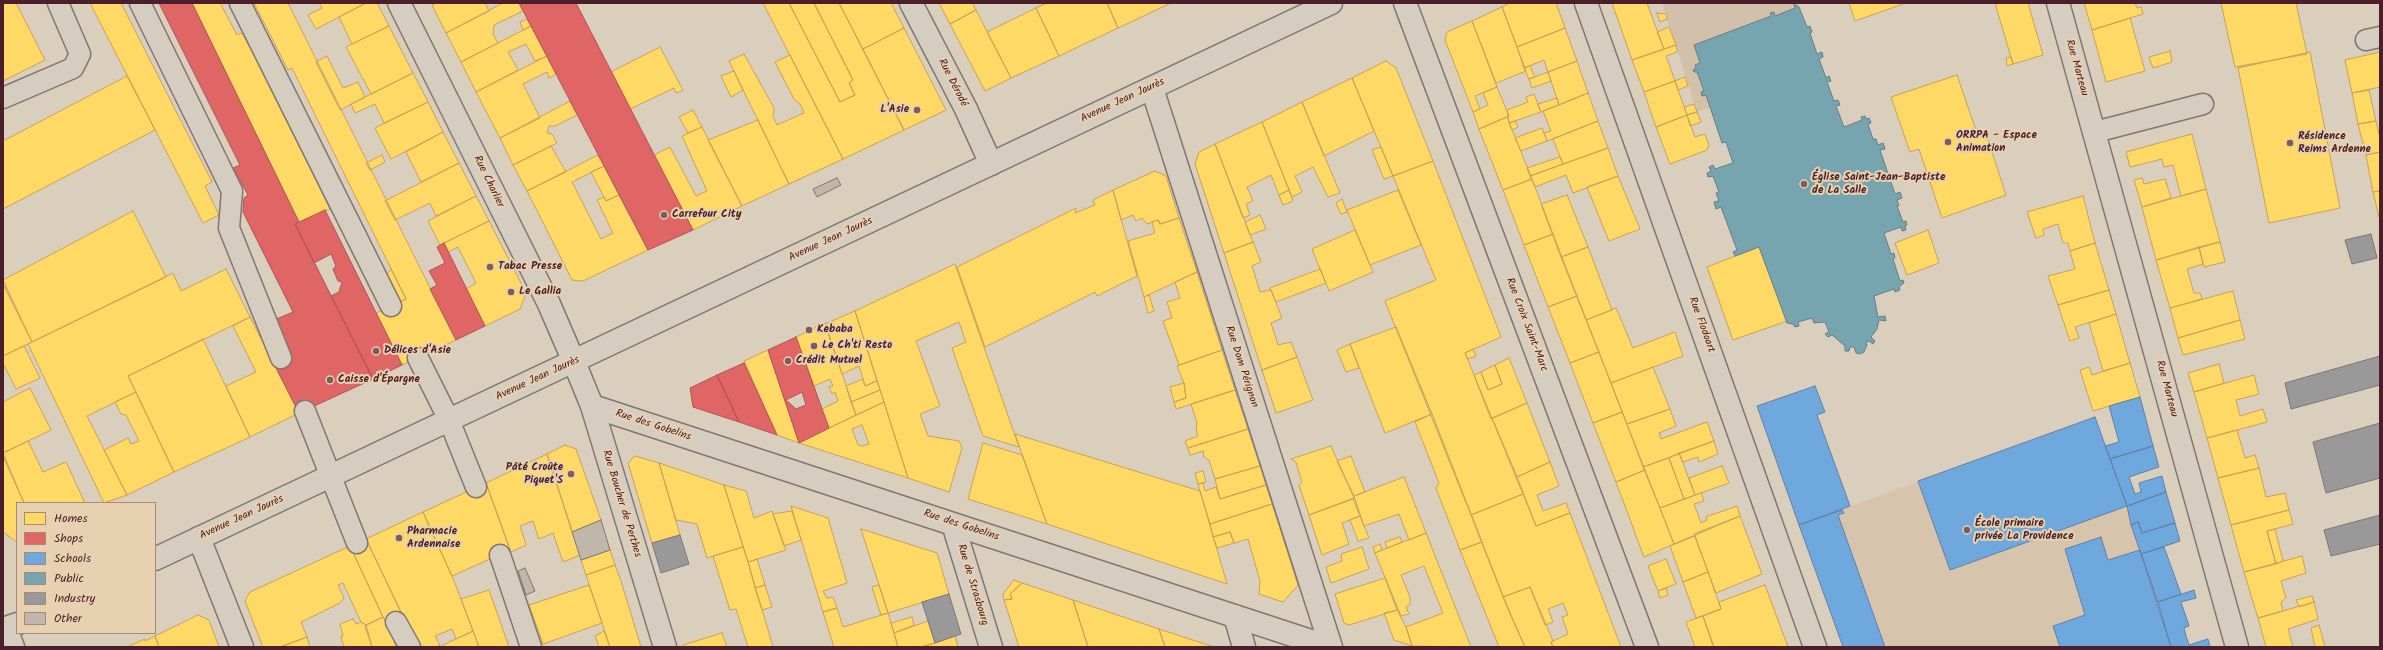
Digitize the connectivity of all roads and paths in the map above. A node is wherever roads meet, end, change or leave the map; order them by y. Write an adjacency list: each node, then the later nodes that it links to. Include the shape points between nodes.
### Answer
1 (58, 3): 11 (lane, via 80,54 73,68)
2 (140, 3): 16 (lane, via 232,191 228,228)
3 (240, 3): 15 (lane)
4 (399, 3): 18 (street, Rue Charlier, via 549,304)
5 (911, 3): 14 (street, Rue Dérodé, via 966,109)
6 (1331, 3): 10 (street, Avenue Jean Jaurès)
7 (1405, 3): 38 (street, Rue Croix Saint-Marc)
8 (1586, 3): 39 (street, Rue Flodoart)
9 (2058, 3): 13 (street, Rue Marteau)
10 (1152, 88): 14 (street, Avenue Jean Jaurès); 37 (street, Rue Dom Pérignon)
11 (3, 98)
12 (2203, 104): 13 (lane)
13 (2095, 132): 40 (street, Rue Marteau)
14 (991, 164): 18 (street, Avenue Jean Jaurès)
15 (391, 306)
16 (281, 358)
17 (418, 358): 21 (lane)
18 (574, 362): 19 (street, Rue Boucher de Perthes); 21 (street, Avenue Jean Jaurès)
19 (592, 406): 24 (street, Rue des Gobelins); 34 (street, Rue Boucher de Perthes)
20 (305, 411): 22 (lane)
21 (450, 420): 22 (street, Avenue Jean Jaurès); 23 (lane)
22 (330, 477): 25 (street, Avenue Jean Jaurès); 26 (lane)
23 (476, 487)
24 (953, 524): 29 (street, Rue des Gobelins); 35 (street, Rue de Strasbourg)
25 (200, 538): 28 (street, Avenue Jean Jaurès); 31 (street)
26 (357, 543)
27 (500, 554): 33 (lane)
28 (156, 559)
29 (1235, 616): 36 (street); 37 (street, Rue des Gobelins)
30 (396, 622): 32 (lane)
31 (242, 647)
32 (410, 647)
33 (532, 647)
34 (665, 647)
35 (991, 647)
36 (1244, 647)
37 (1330, 647)
38 (1647, 647)
39 (1815, 647)
40 (2237, 647)

